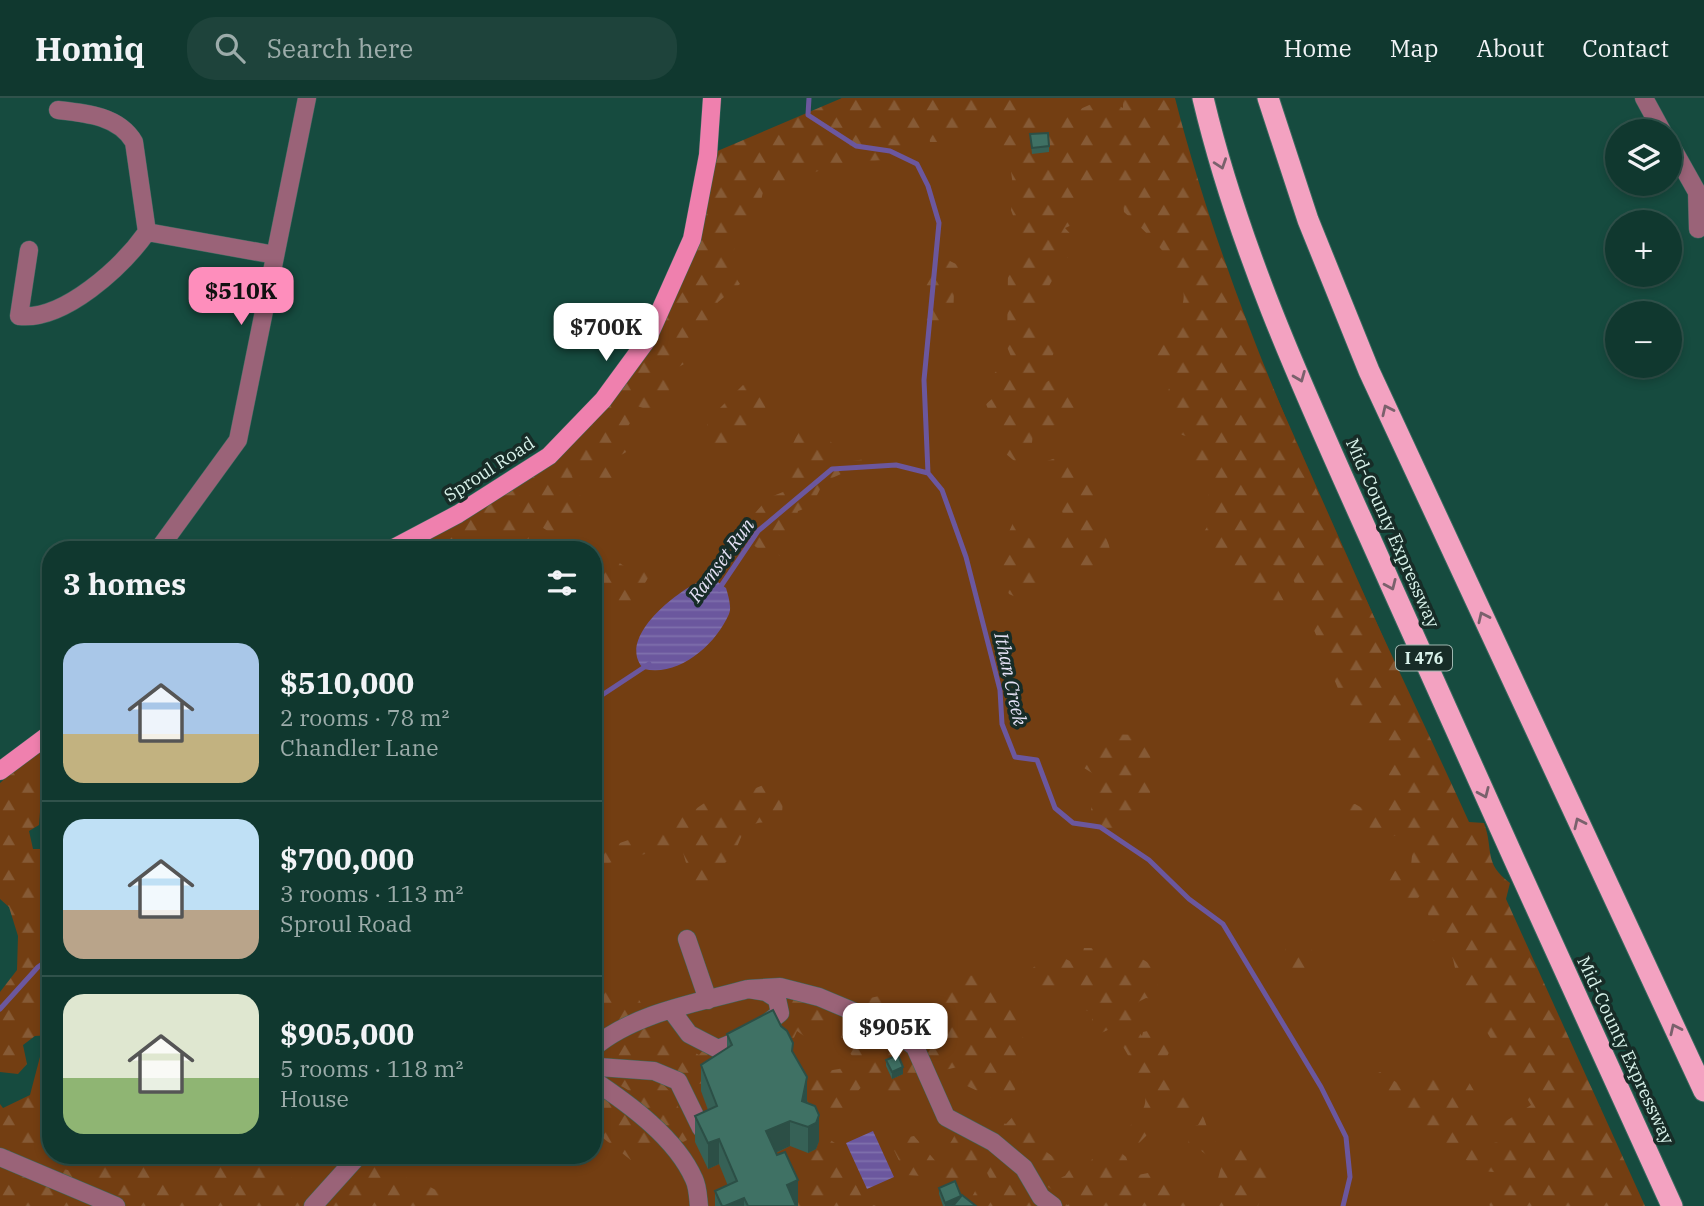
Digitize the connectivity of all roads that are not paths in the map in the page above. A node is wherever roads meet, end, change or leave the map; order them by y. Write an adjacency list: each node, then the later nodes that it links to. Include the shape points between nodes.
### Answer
1 (307, 98): 12 (street)
2 (712, 98): 14 (main road, Sproul Road, via 708,155 692,239 647,340 603,400 549,456)
3 (1203, 98): 33 (highway, Mid-County Expressway / I 476, one-way to 33, via 1214,146 1254,262 1309,400)
4 (1268, 98): 25 (highway, one-way to 4, via 1369,371 1308,220)
5 (1644, 98): 7 (street)
6 (58, 110): 10 (street, via 88,113 127,130 134,142)
7 (1655, 119)
8 (1682, 165): 9 (street, via 1697,192)
9 (1698, 229)
10 (147, 232): 11 (street, via 111,273 37,318 19,316); 12 (street)
11 (29, 250)
12 (275, 255): 13 (street, via 238,440)
13 (165, 541)
14 (407, 541)
15 (42, 740): 16 (main road)
16 (0, 771)
17 (687, 939): 19 (street)
18 (748, 989): 19 (street); 21 (street, via 777,999 780,1013 761,1030 718,1049 689,1034); 32 (street, via 780,987 820,997 888,1026 915,1047 946,1117 993,1142 1024,1168 1041,1197)
19 (708, 1000): 21 (street)
20 (641, 1004): 21 (street)
21 (664, 1013): 22 (street, via 612,1032)
22 (602, 1040)
23 (602, 1070): 26 (street, via 653,1071 678,1081)
24 (602, 1077): 31 (street, via 666,1138 695,1180)
25 (1704, 1091)
26 (701, 1128)
27 (0, 1157): 29 (street)
28 (351, 1164): 30 (street)
29 (116, 1206)
30 (313, 1206)
31 (699, 1206)
32 (1053, 1206)
33 (1672, 1206)

